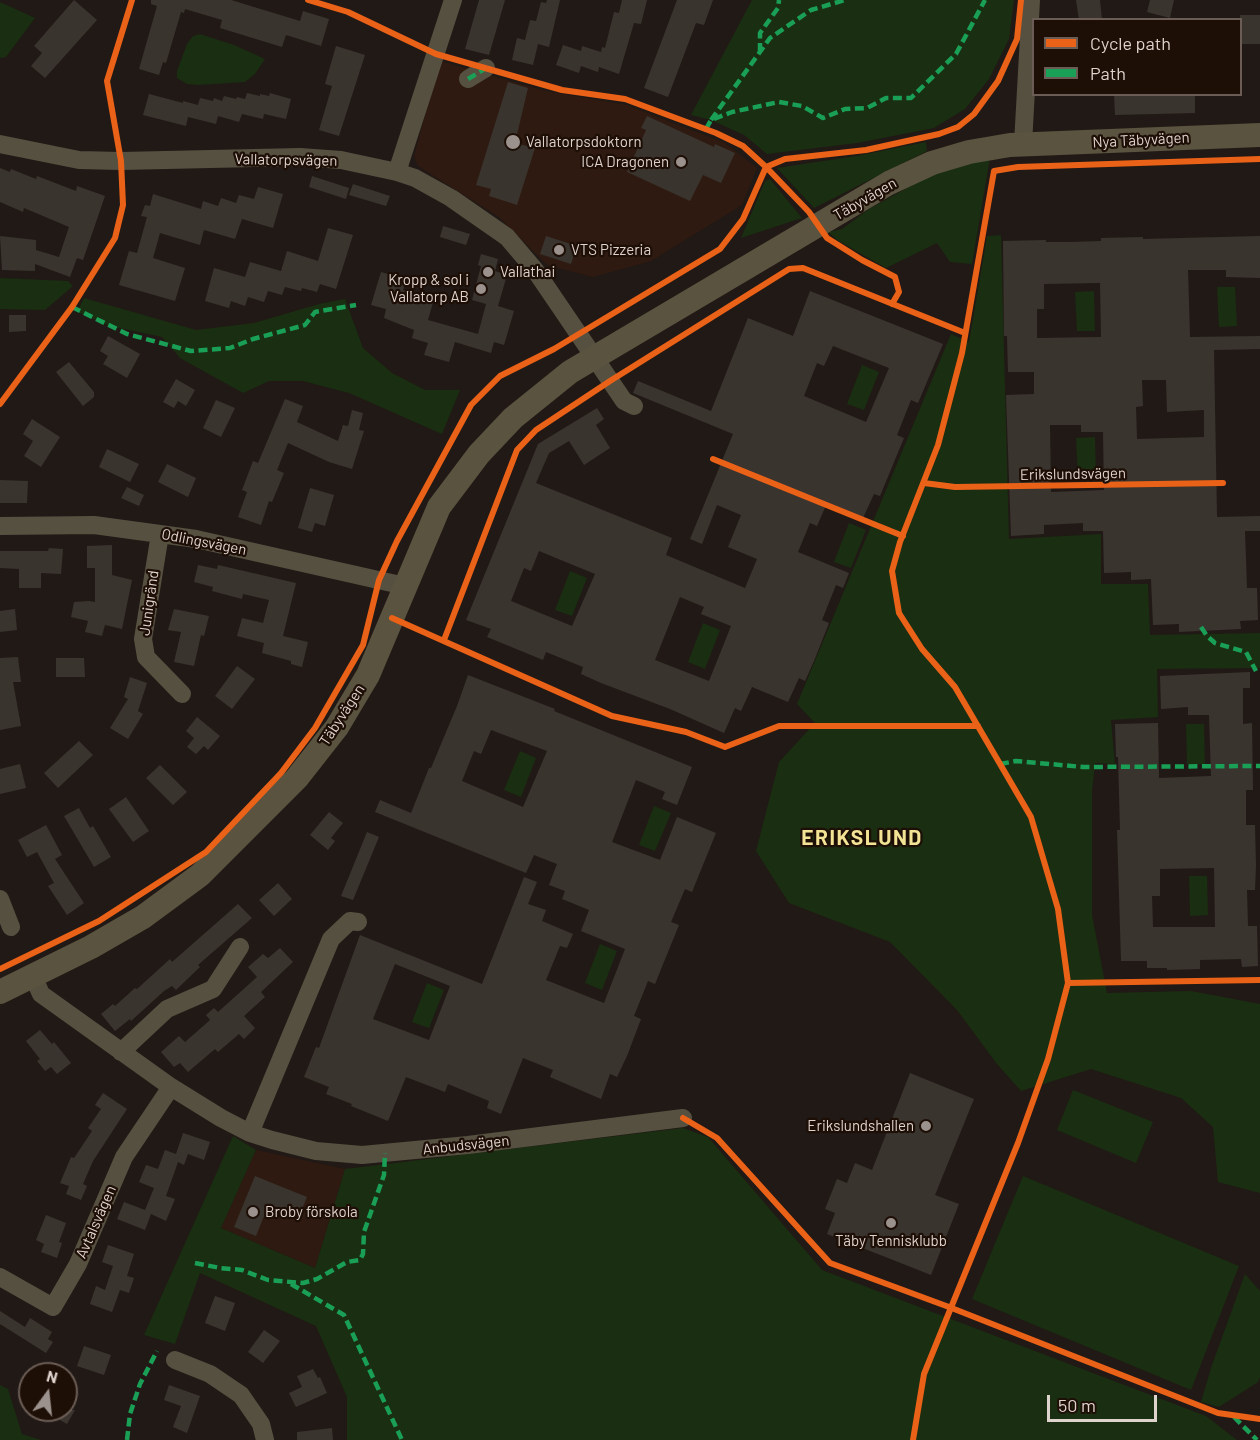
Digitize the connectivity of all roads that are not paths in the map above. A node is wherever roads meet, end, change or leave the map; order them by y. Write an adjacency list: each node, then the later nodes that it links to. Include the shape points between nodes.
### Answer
1 (453, 0): 9 (street)
2 (1031, 0): 3 (street)
3 (1030, 61): 8 (street)
4 (486, 68): 5 (street)
5 (468, 79)
6 (1260, 135): 8 (main road, Nya Täbyvägen)
7 (0, 144): 9 (street, Vallatorpsvägen, via 79,160 300,157 341,160)
8 (1023, 144): 10 (main road, Täbyvägen, via 969,152 932,163 889,183)
9 (397, 172): 10 (street, Vallatorpsvägen, via 451,198 507,237 535,270)
10 (593, 356): 11 (street, via 624,402); 14 (main road, Täbyvägen, via 513,418 479,454 439,507)
11 (634, 406)
12 (0, 526): 13 (street, Odlingsvägen, via 94,525)
13 (160, 534): 14 (street, Odlingsvägen); 15 (street, Junigränd, via 143,639 146,657)
14 (405, 586): 20 (main road, Täbyvägen, via 368,675 336,727 297,778 191,882 143,917)
15 (182, 694)
16 (0, 898): 18 (street)
17 (358, 922): 25 (street, via 350,921 332,939)
18 (11, 927)
19 (240, 947): 22 (street, via 213,989 167,1009)
20 (33, 976): 21 (main road, Täbyvägen); 22 (street, Anbudsvägen, via 41,994)
21 (0, 992)
22 (121, 1052): 23 (street, Anbudsvägen)
23 (171, 1087): 25 (street, Anbudsvägen); 26 (street, Avtalsvägen, via 124,1157 78,1264 53,1307)
24 (683, 1118): 25 (street, Anbudsvägen, via 362,1155 315,1151)
25 (250, 1132)
26 (0, 1277)
27 (175, 1360): 28 (street, via 210,1374 241,1395 261,1424)
28 (265, 1440)

